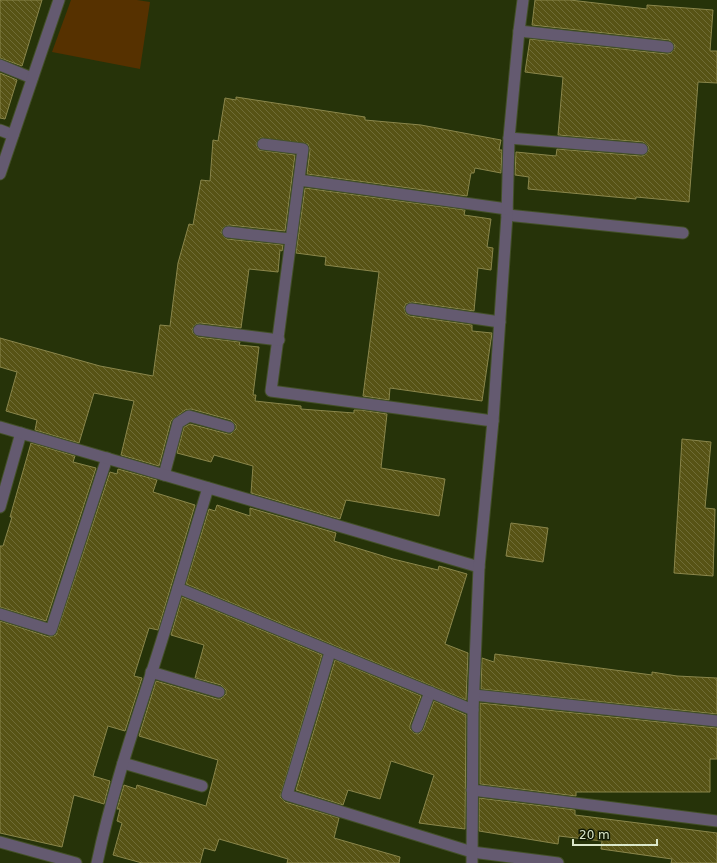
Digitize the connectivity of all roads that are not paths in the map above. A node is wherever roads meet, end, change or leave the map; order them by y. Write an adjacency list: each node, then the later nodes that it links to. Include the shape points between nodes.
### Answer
1 (58, 0): 6 (street)
2 (523, 0): 3 (street)
3 (518, 31): 4 (street); 9 (street)
4 (668, 47)
5 (0, 65): 6 (street)
6 (32, 78): 8 (street)
7 (0, 130): 8 (street)
8 (13, 135): 12 (street)
9 (510, 138): 11 (street); 14 (street)
10 (263, 144): 13 (street, via 303,149)
11 (642, 149)
12 (0, 174)
13 (299, 180): 14 (street); 17 (street)
14 (507, 212): 16 (street); 19 (street)
15 (228, 232): 17 (street)
16 (683, 233)
17 (290, 238): 21 (street)
18 (410, 309): 19 (street)
19 (500, 322): 22 (street)
20 (199, 330): 21 (street)
21 (279, 340): 22 (street, via 271,391)
22 (493, 421): 30 (street)
23 (0, 427): 25 (street)
24 (229, 427): 27 (street, via 189,416 178,422)
25 (21, 433): 26 (street); 29 (street)
26 (107, 458): 27 (street); 32 (street, via 51,630)
27 (164, 475): 28 (street)
28 (208, 488): 30 (street); 31 (street)
29 (0, 507)
30 (479, 567): 37 (street)
31 (178, 588): 33 (street); 34 (street)
32 (0, 614)
33 (330, 652): 36 (street); 46 (street, via 287,795)
34 (151, 672): 35 (street); 41 (street)
35 (219, 692)
36 (430, 692): 38 (street); 40 (street)
37 (474, 695): 38 (street); 39 (street)
38 (473, 710): 43 (street)
39 (717, 721)
40 (417, 727)
41 (123, 763): 42 (street); 48 (street, via 105,823)
42 (202, 786)
43 (472, 790): 44 (street); 46 (street)
44 (717, 821)
45 (0, 842): 47 (street)
46 (472, 857): 49 (street)
47 (76, 863)
48 (97, 863)
49 (558, 863)

